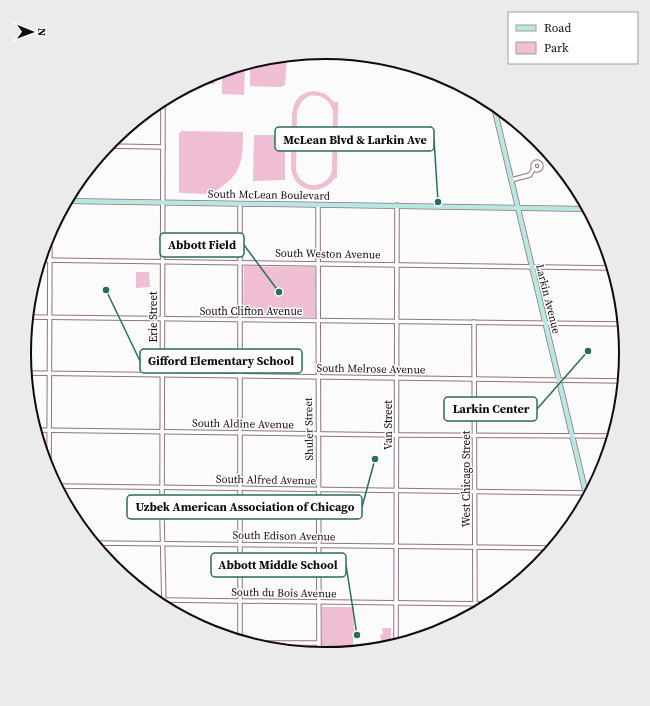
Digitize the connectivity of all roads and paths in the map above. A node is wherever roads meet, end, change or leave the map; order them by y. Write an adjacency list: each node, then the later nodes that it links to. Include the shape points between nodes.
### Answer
1 (163, 108): 4 (street, Erie Street)
2 (496, 114): 6 (main road, Larkin Avenue)
3 (116, 146): 4 (street)
4 (163, 147): 8 (street, Erie Street)
5 (534, 168): 6 (street, via 530,175)
6 (511, 180): 12 (main road, Larkin Avenue)
7 (73, 201): 8 (main road, South McLean Boulevard)
8 (163, 203): 9 (main road, South McLean Boulevard); 17 (street, Erie Street)
9 (240, 204): 10 (main road, South McLean Boulevard); 18 (street)
10 (318, 205): 11 (main road, South McLean Boulevard); 19 (street, Shuler Street)
11 (397, 205): 12 (main road, South McLean Boulevard); 20 (street, Van Street)
12 (518, 208): 13 (main road, South McLean Boulevard); 21 (main road, Larkin Avenue)
13 (582, 209)
14 (50, 249): 16 (street)
15 (46, 260): 16 (street, South Weston Avenue)
16 (50, 260): 17 (street, South Weston Avenue); 24 (street)
17 (162, 261): 18 (street, South Weston Avenue); 25 (street, Erie Street)
18 (239, 262): 19 (street, South Weston Avenue); 26 (street)
19 (318, 263): 20 (street, South Weston Avenue); 27 (street, Shuler Street)
20 (396, 264): 21 (street, South Weston Avenue); 28 (street, Van Street)
21 (531, 267): 22 (street, South Weston Avenue); 30 (main road, Larkin Avenue)
22 (606, 268)
23 (34, 317): 24 (street, South Clifton Avenue)
24 (50, 317): 25 (street, South Clifton Avenue); 33 (street)
25 (162, 318): 26 (street, South Clifton Avenue); 34 (street, Erie Street)
26 (240, 320): 27 (street, South Clifton Avenue); 35 (street)
27 (318, 320): 28 (street, South Clifton Avenue); 36 (street, Shuler Street)
28 (396, 321): 29 (street, South Clifton Avenue); 37 (street, Van Street)
29 (474, 322): 30 (street, South Clifton Avenue); 38 (street, West Chicago Street)
30 (545, 323): 31 (street, South Clifton Avenue); 39 (main road, Larkin Avenue)
31 (617, 324)
32 (32, 373): 33 (street, South Melrose Avenue)
33 (50, 374): 34 (street, South Melrose Avenue); 42 (street)
34 (162, 376): 35 (street, South Melrose Avenue); 43 (street, Erie Street)
35 (240, 376): 36 (street, South Melrose Avenue); 44 (street)
36 (318, 378): 37 (street, South Melrose Avenue); 45 (street, Shuler Street)
37 (397, 379): 38 (street, South Melrose Avenue); 46 (street, Van Street)
38 (475, 379): 39 (street, South Melrose Avenue); 47 (street, West Chicago Street)
39 (559, 381): 40 (street, South Melrose Avenue); 48 (main road, Larkin Avenue)
40 (617, 382)
41 (41, 430): 42 (street, South Aldine Avenue)
42 (50, 430): 43 (street, South Aldine Avenue); 50 (street)
43 (162, 432): 44 (street, South Aldine Avenue); 52 (street, Erie Street)
44 (240, 433): 45 (street, South Aldine Avenue); 53 (street)
45 (318, 433): 46 (street, South Aldine Avenue); 55 (street, Shuler Street)
46 (397, 435): 47 (street, South Aldine Avenue); 56 (street, Van Street)
47 (475, 435): 48 (street, South Aldine Avenue); 57 (street, West Chicago Street)
48 (572, 436): 49 (street, South Aldine Avenue); 54 (main road, Larkin Avenue)
49 (607, 436)
50 (50, 457)
51 (63, 486): 52 (street, South Alfred Avenue)
52 (163, 488): 53 (street, South Alfred Avenue); 60 (street, Erie Street)
53 (240, 488): 55 (street, South Alfred Avenue); 61 (street)
54 (586, 488)
55 (319, 490): 56 (street, South Alfred Avenue); 62 (street, Shuler Street)
56 (397, 491): 57 (street, South Alfred Avenue); 63 (street, Van Street)
57 (475, 491): 58 (street, South Alfred Avenue); 64 (street, West Chicago Street)
58 (583, 494)
59 (101, 543): 60 (street, South Edison Avenue)
60 (163, 544): 61 (street, South Edison Avenue); 66 (street, Erie Street)
61 (240, 545): 62 (street, South Edison Avenue); 68 (street)
62 (319, 545): 63 (street, South Edison Avenue); 69 (street, Shuler Street)
63 (396, 547): 64 (street, South Edison Avenue); 70 (street, Van Street)
64 (475, 547): 65 (street, South Edison Avenue); 71 (street, West Chicago Street)
65 (545, 548)
66 (164, 598)
67 (166, 600): 68 (street, South du Bois Avenue)
68 (240, 601): 69 (street, South du Bois Avenue); 72 (street)
69 (319, 602): 70 (street, South du Bois Avenue); 75 (street, Shuler Street)
70 (396, 603): 71 (street, South du Bois Avenue); 73 (street, Van Street)
71 (475, 604)
72 (240, 634)
73 (397, 638)
74 (281, 643): 75 (street)
75 (319, 643): 76 (street, Shuler Street)
76 (319, 647)

